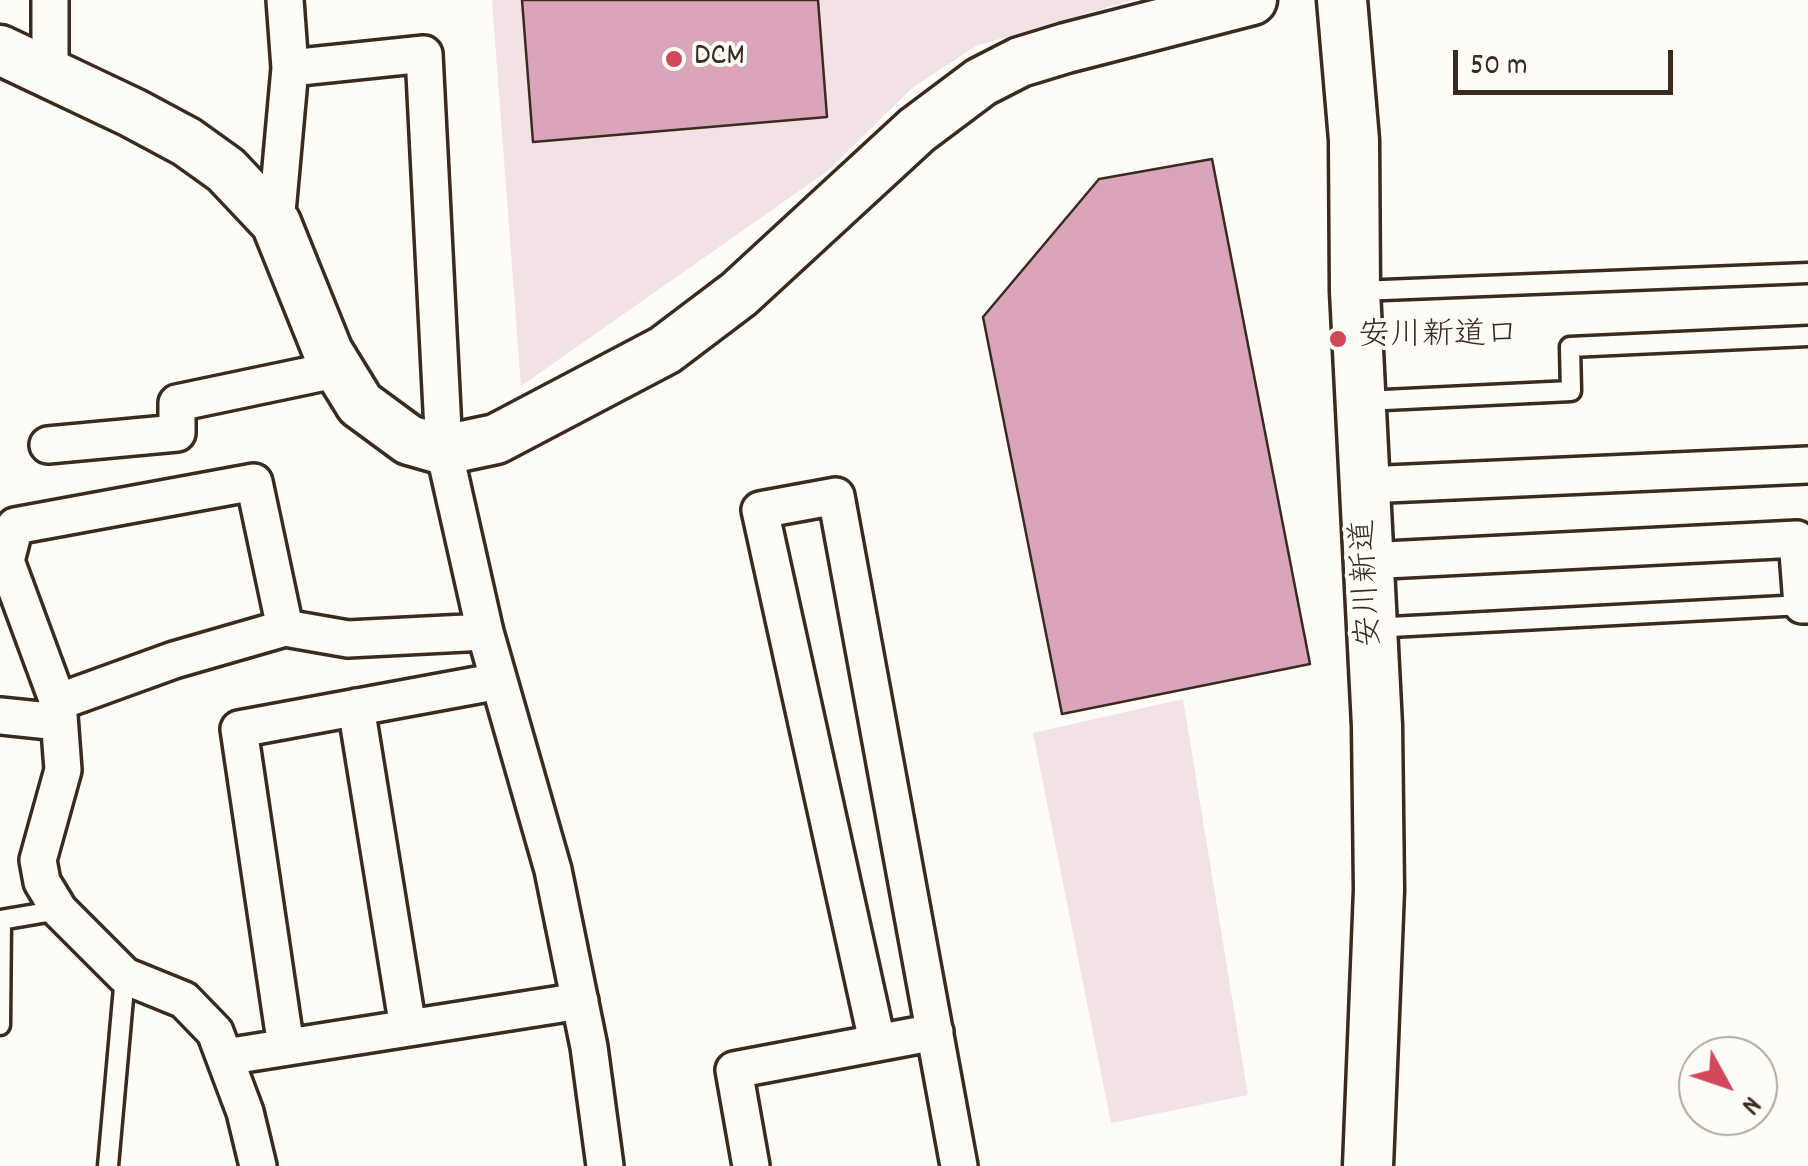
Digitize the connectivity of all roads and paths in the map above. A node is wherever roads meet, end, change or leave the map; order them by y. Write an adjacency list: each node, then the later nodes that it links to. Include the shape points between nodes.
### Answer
1 (50, 0): 7 (street)
2 (284, 0): 6 (street)
3 (1252, 0): 15 (street, via 1133,22 982,82 916,130 739,294 665,350 496,440)
4 (1342, 0): 10 (street, 安川新道, via 1354,140)
5 (0, 50): 7 (street)
6 (290, 68): 8 (street); 15 (street, via 424,54)
7 (50, 74): 8 (street, via 186,142 226,170)
8 (276, 223): 12 (street)
9 (1808, 273): 10 (lane)
10 (1355, 291): 13 (street, 安川新道)
11 (1808, 336): 13 (lane, via 1570,347 1571,392)
12 (339, 369): 14 (street, via 177,403 176,432); 15 (street, via 360,404 384,425)
13 (1361, 402): 17 (street, 安川新道)
14 (48, 445)
15 (444, 450): 22 (street)
16 (1808, 465): 17 (street)
17 (1365, 485): 18 (street, 安川新道)
18 (1366, 562): 19 (street, via 1798,539); 21 (street, 安川新道)
19 (1805, 605): 21 (lane)
20 (285, 628): 22 (street, via 348,639); 25 (street, via 174,660); 25 (street, via 254,482 15,526 6,561)
21 (1372, 628): 41 (street, 安川新道, via 1379,890)
22 (485, 632): 23 (street)
23 (499, 681): 24 (street); 29 (street, via 554,870)
24 (356, 707): 31 (street); 34 (street, via 238,728)
25 (58, 712): 26 (street); 27 (street, via 63,770 38,860)
26 (0, 716)
27 (59, 910): 28 (street); 30 (lane, via 1,920)
28 (124, 976): 35 (street, via 184,1000 216,1032); 36 (lane)
29 (580, 1001): 31 (street); 38 (street)
30 (0, 1025)
31 (408, 1028): 34 (street)
32 (935, 1032): 33 (street); 33 (street, via 836,496 760,510); 40 (street)
33 (877, 1041): 39 (street, via 734,1070)
34 (286, 1047): 35 (street)
35 (225, 1057): 37 (street)
36 (108, 1166)
37 (258, 1166)
38 (605, 1166)
39 (751, 1166)
40 (960, 1166)
41 (1368, 1166)

